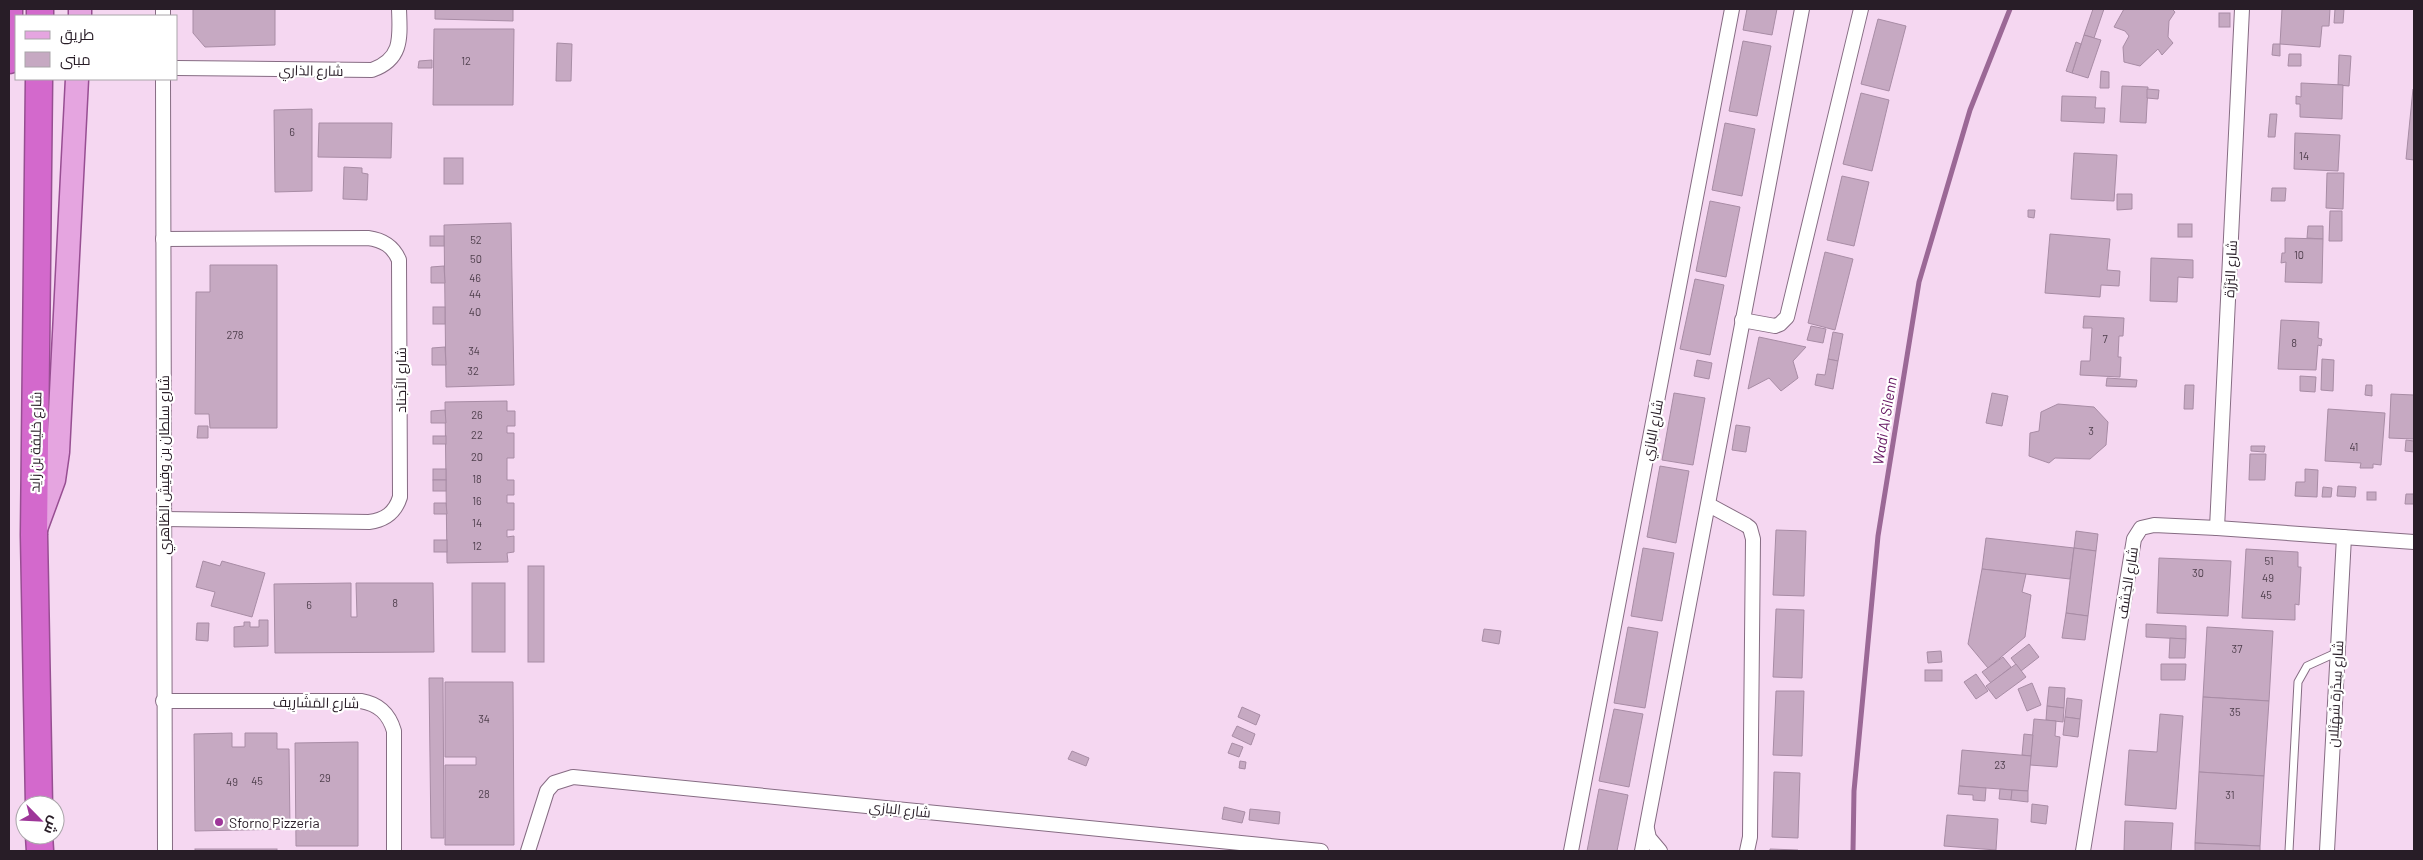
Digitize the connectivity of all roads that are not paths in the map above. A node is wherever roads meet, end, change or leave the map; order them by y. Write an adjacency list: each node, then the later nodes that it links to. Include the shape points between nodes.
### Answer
1 (10, 9): 7 (highway)
2 (399, 9): 8 (street, شارع الذاري, via 400,35 395,54 372,70)
3 (1732, 9): 28 (street, شارع البازي)
4 (1802, 9): 13 (street)
5 (1861, 9): 13 (street, via 1786,317 1775,326)
6 (2242, 9): 16 (street, شارع البَرْزَة)
7 (9, 60)
8 (178, 68)
9 (39, 80): 17 (highway, شارع خليفة بن زايد)
10 (77, 80): 17 (main road, via 58,452 51,490)
11 (164, 80): 12 (street, شارع سلطان بن وقيش الظاهري)
12 (163, 239): 15 (street, شارع سلطان بن وقيش الظاهري); 15 (street, شارع الأجناد, via 368,238 390,246 399,260 400,497 392,512 378,521 369,522)
13 (1742, 320): 14 (street)
14 (1709, 506): 23 (street); 31 (street, via 1746,525 1754,539 1750,837)
15 (164, 519): 21 (street, شارع سلطان بن وقيش الظاهري)
16 (2217, 528): 18 (street, شارع الخِشف); 32 (street, شارع الخِشف, via 2154,525 2137,532)
17 (34, 535): 22 (highway, شارع خليفة بن زايد)
18 (2344, 537): 19 (street, شارع الخِشف); 20 (street, شارع سِدْرة سْهَيْلان)
19 (2414, 542)
20 (2338, 652): 33 (lane, via 2307,666 2298,682); 34 (street, شارع سِدْرة سْهَيْلان)
21 (163, 701): 24 (street, شارع سلطان بن وقيش الظاهري); 25 (street, شارع المَشَارِيف, via 361,701 376,705 388,716 394,731)
22 (39, 795)
23 (1646, 827): 29 (street); 30 (street, via 1649,838)
24 (165, 851)
25 (394, 851)
26 (528, 851): 27 (street, شارع البازي, via 547,790 554,783 572,776)
27 (1321, 851)
28 (1572, 851)
29 (1642, 851)
30 (1660, 851)
31 (1747, 851)
32 (2083, 851)
33 (2289, 851)
34 (2327, 851)

